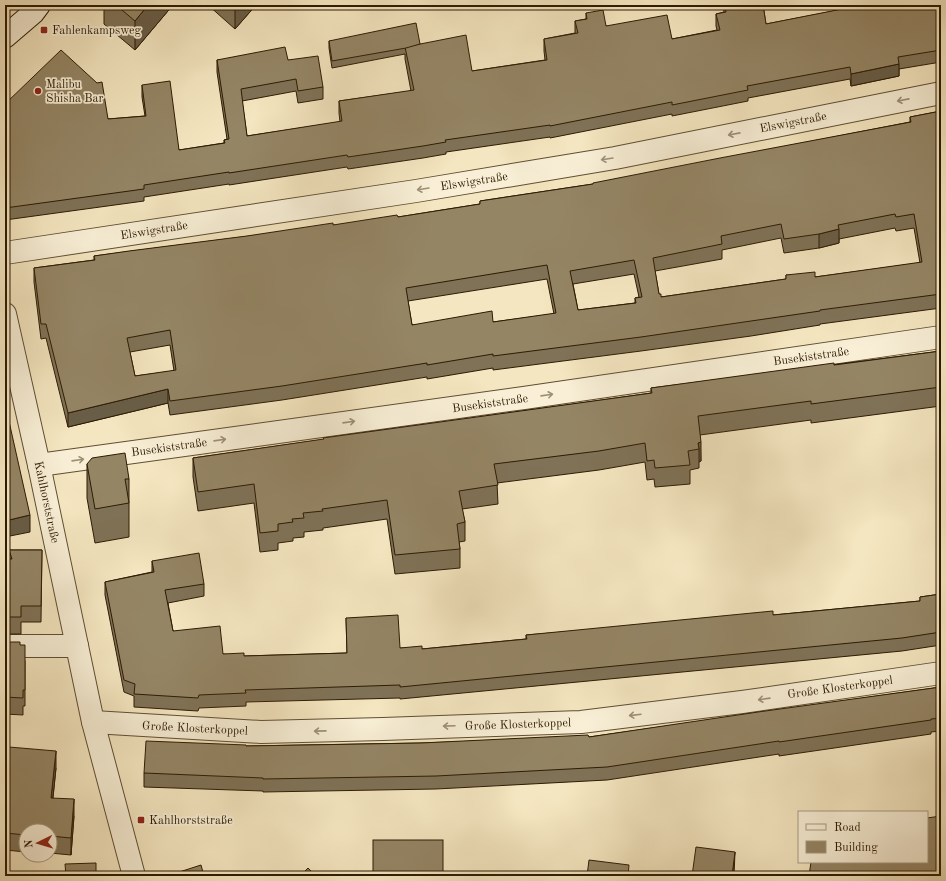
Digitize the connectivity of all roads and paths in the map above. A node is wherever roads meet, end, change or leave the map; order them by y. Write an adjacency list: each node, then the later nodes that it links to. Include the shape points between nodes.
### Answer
1 (39, 5): 2 (street)
2 (5, 37)
3 (941, 93): 4 (street, Elswigstraße, one-way to 4, via 615,158)
4 (5, 253)
5 (5, 314): 7 (street, Kahlhorststraße)
6 (941, 337): 7 (street, Busekiststraße, one-way to 6)
7 (39, 465): 9 (street, Kahlhorststraße)
8 (5, 646): 9 (street)
9 (77, 646): 11 (street, Kahlhorststraße)
10 (941, 673): 11 (street, Große Klosterkoppel, one-way to 11, via 581,722 261,732)
11 (93, 722): 12 (street, Kahlhorststraße)
12 (134, 876)

